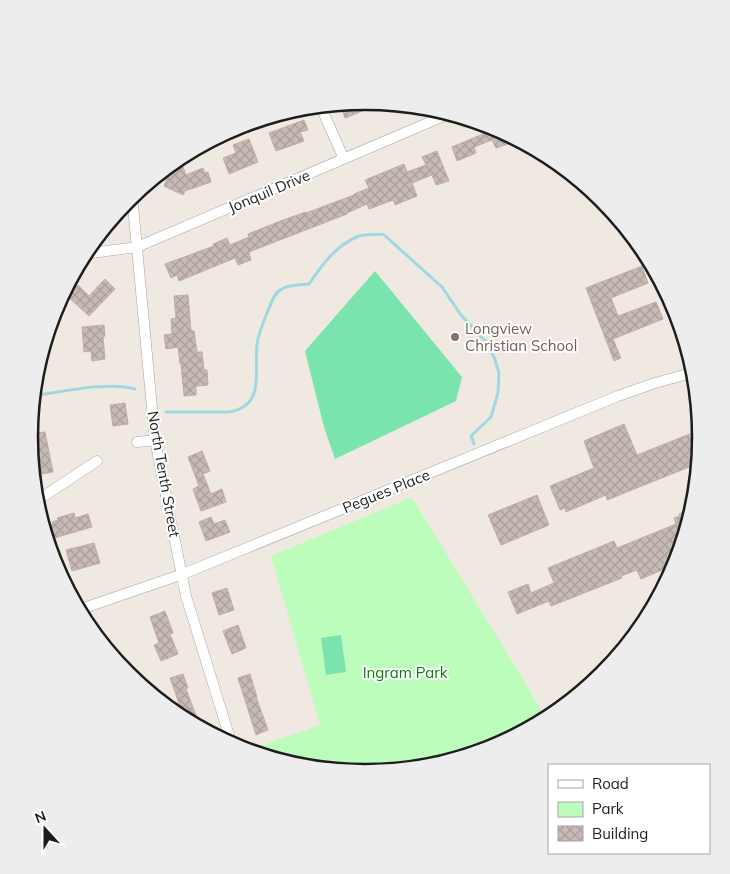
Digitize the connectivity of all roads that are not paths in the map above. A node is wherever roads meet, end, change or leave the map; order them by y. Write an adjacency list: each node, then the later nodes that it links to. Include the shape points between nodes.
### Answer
1 (323, 112): 3 (street)
2 (439, 118): 3 (street, Jonquil Drive)
3 (344, 159): 5 (street, Jonquil Drive)
4 (133, 205): 5 (street, North Tenth Street)
5 (137, 247): 6 (street, Jonquil Drive); 8 (street, North Tenth Street)
6 (95, 253)
7 (686, 374): 12 (street, Pegues Place, via 618,396)
8 (155, 440): 9 (street); 12 (street, North Tenth Street)
9 (137, 442)
10 (97, 461): 11 (street)
11 (43, 497)
12 (183, 574): 13 (street, Pegues Place); 14 (street, North Tenth Street, via 186,596)
13 (85, 607)
14 (229, 735)

